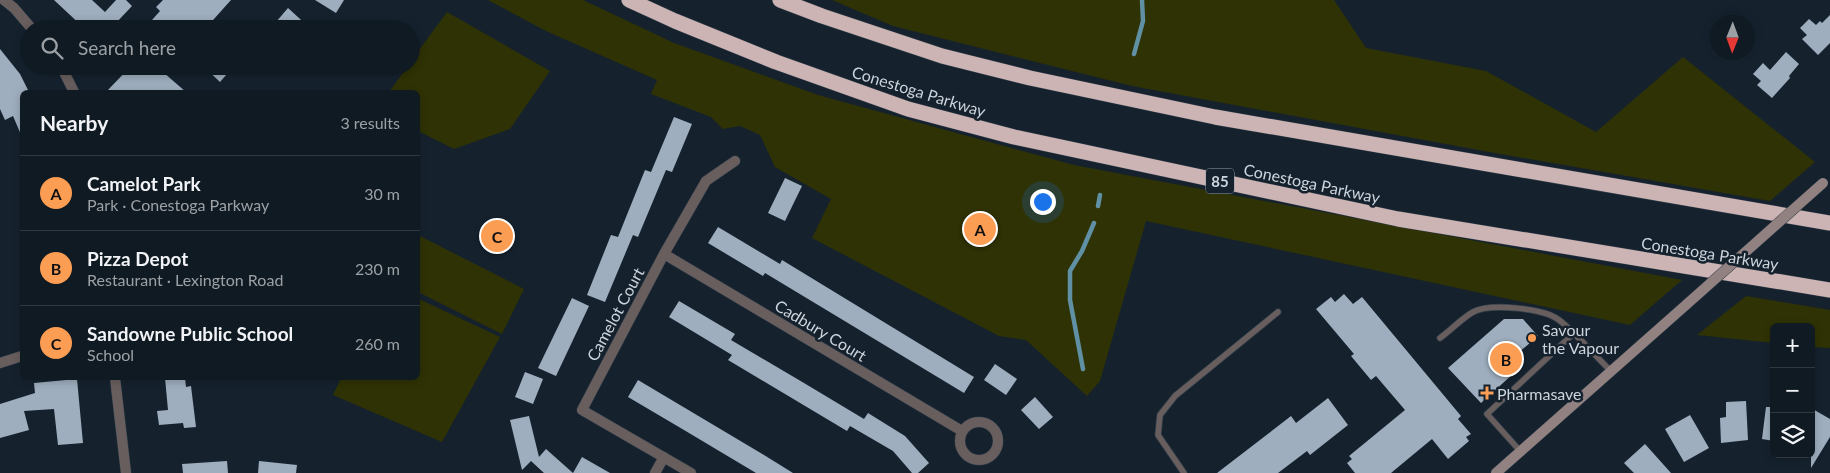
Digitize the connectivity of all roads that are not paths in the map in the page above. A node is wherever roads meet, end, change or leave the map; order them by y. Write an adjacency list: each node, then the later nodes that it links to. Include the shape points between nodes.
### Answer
1 (4, 0): 4 (street)
2 (629, 0): 11 (highway, Conestoga Parkway / 85, via 785,65 908,109 1014,137 1398,219)
3 (780, 0): 9 (highway, via 942,56 1040,80 1215,117)
4 (24, 20)
5 (66, 75): 6 (street)
6 (73, 90)
7 (735, 161): 10 (street, Camelot Court, via 706,181)
8 (1826, 180): 17 (main road, bridge)
9 (1830, 223)
10 (664, 254): 19 (street, Cadbury Court); 21 (street, Camelot Court, via 582,410)
11 (1830, 290)
12 (1278, 312): 25 (lane, via 1175,396 1160,415 1158,435)
13 (1574, 334): 14 (lane, via 1558,318 1539,312 1486,307 1473,312); 17 (lane); 20 (lane, via 1487,414)
14 (1440, 338)
15 (20, 357): 16 (street)
16 (0, 363)
17 (1611, 371): 20 (main road)
18 (115, 380): 22 (street)
19 (962, 431)
20 (1520, 452): 26 (main road)
21 (664, 457): 23 (street); 24 (street)
22 (126, 473)
23 (655, 473)
24 (691, 473)
25 (1184, 473)
26 (1496, 473)

